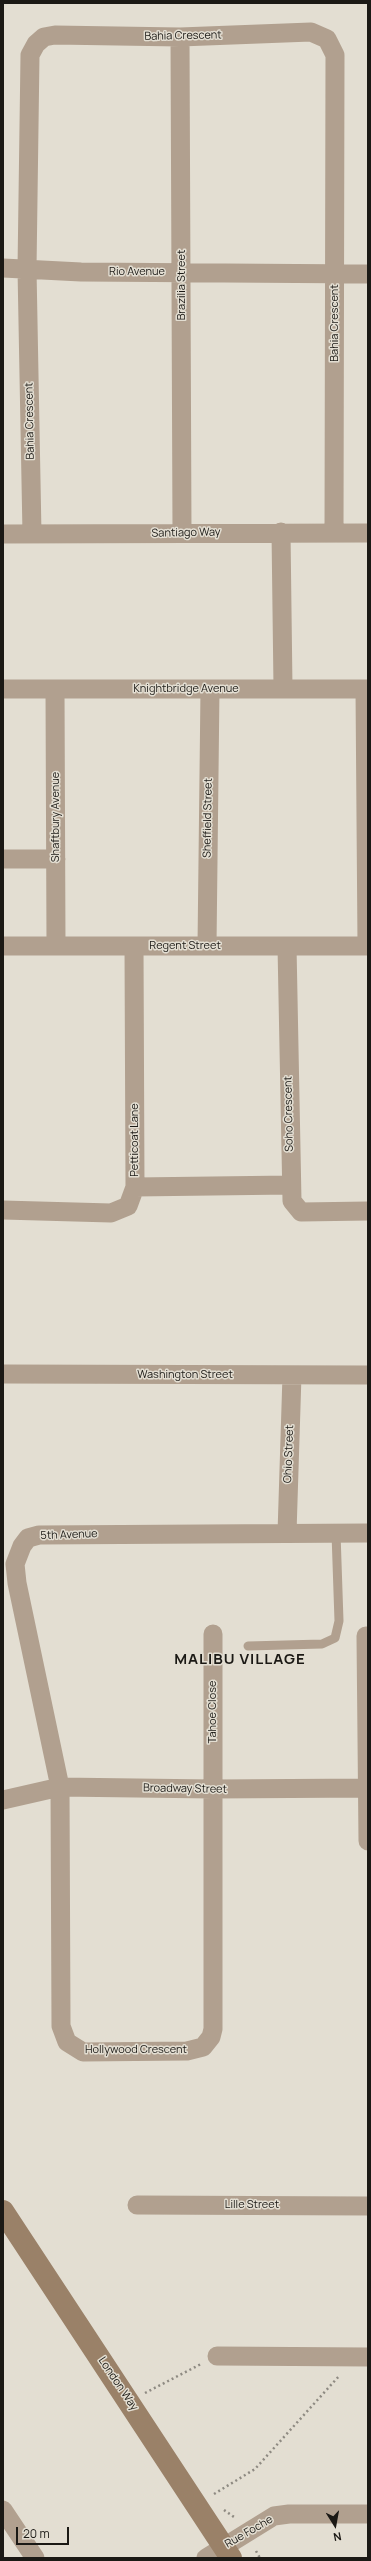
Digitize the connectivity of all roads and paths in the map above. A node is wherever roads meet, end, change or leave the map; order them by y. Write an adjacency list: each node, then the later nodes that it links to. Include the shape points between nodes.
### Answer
1 (180, 37): 3 (street, Bahia Crescent, via 55,35 44,37 36,44 30,55); 4 (street, Brazilia Street); 5 (street, Bahia Crescent, via 311,32 321,34 332,45 335,55)
2 (3, 268): 3 (street, Rio Avenue)
3 (27, 269): 4 (street, Rio Avenue); 12 (street, Bahia Crescent)
4 (182, 273): 5 (street, Rio Avenue); 8 (street, Brazilia Street)
5 (335, 274): 6 (street, Rio Avenue); 9 (street, Bahia Crescent)
6 (368, 274)
7 (281, 532): 8 (street, Santiago Way); 9 (street, Santiago Way); 13 (street)
8 (182, 533): 12 (street, Santiago Way)
9 (334, 533): 10 (street, Santiago Way)
10 (368, 533)
11 (3, 534): 12 (street, Santiago Way)
12 (32, 534)
13 (283, 688): 16 (street, Knightbridge Avenue); 17 (street, Knightbridge Avenue)
14 (3, 689): 15 (street, Knightbridge Avenue)
15 (55, 689): 16 (street, Knightbridge Avenue); 19 (street, Shaftbury Avenue)
16 (210, 689): 23 (street, Sheffield Street)
17 (366, 689): 25 (street)
18 (3, 859): 19 (street)
19 (56, 859): 20 (street, Shaftbury Avenue)
20 (56, 945): 21 (street, Regent Street); 22 (street, Regent Street)
21 (3, 946)
22 (134, 946): 23 (street, Regent Street); 27 (street, Petticoat Lane)
23 (207, 946): 24 (street, Regent Street)
24 (287, 946): 25 (street, Regent Street); 26 (street, Soho Crescent)
25 (367, 946)
26 (290, 1185): 27 (street); 29 (street, Soho Crescent, via 292,1201 301,1212)
27 (135, 1187): 28 (street, Petticoat Lane, via 128,1206 111,1213)
28 (3, 1210)
29 (368, 1211)
30 (3, 1374): 31 (street, Washington Street)
31 (292, 1375): 32 (street, Washington Street); 33 (street, Ohio Street)
32 (368, 1375)
33 (287, 1533): 34 (street, 5th Avenue); 36 (street, 5th Avenue, via 40,1535 28,1538 19,1552)
34 (336, 1533): 35 (street, 5th Avenue); 39 (lane, via 339,1621 335,1638 322,1644)
35 (368, 1533)
36 (10, 1584): 40 (street, 5th Avenue)
37 (213, 1634): 42 (street, Tahoe Close)
38 (366, 1636): 41 (street)
39 (248, 1646)
40 (60, 1787): 42 (street, Broadway Street); 42 (street, Hollywood Crescent, via 61,2026 67,2042 83,2052 187,2051 203,2047 211,2037 214,2030); 43 (street, Broadway Street)
41 (368, 1788): 42 (street, Broadway Street); 44 (street)
42 (212, 1790)
43 (3, 1800)
44 (368, 1841)
45 (137, 2205): 46 (street, Lille Street)
46 (368, 2206)
47 (3, 2211): 56 (street, London Way)
48 (217, 2356): 49 (street); 51 (path)
49 (345, 2357): 50 (street); 52 (path, via 340,2377 255,2469)
50 (368, 2357)
51 (145, 2393)
52 (214, 2494)
53 (3, 2510): 57 (street)
54 (368, 2514): 56 (street, Rue Foche, via 274,2516)
55 (256, 2551): 58 (path)
56 (220, 2554)
57 (35, 2558)
58 (260, 2558)

